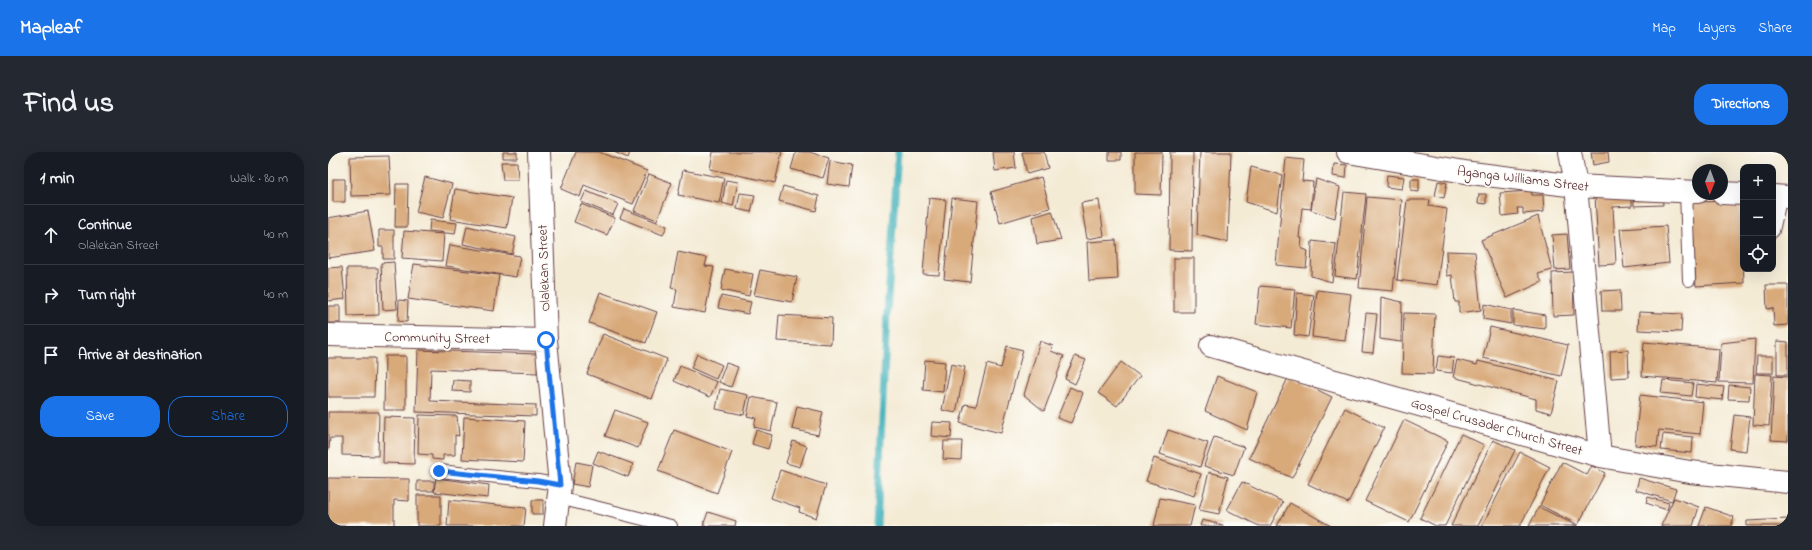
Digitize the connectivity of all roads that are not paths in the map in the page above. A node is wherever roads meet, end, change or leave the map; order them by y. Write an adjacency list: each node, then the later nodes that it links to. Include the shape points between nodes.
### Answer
1 (539, 152): 12 (street, Olalekan Street)
2 (1348, 152): 4 (street, Aganga Williams Street, via 1471,173)
3 (1570, 152): 4 (street)
4 (1576, 186): 5 (street, Aganga Williams Street); 14 (street)
5 (1692, 192): 10 (lane)
6 (1728, 193): 7 (street)
7 (1740, 194)
8 (1781, 196): 9 (lane)
9 (1776, 218)
10 (1689, 280)
11 (328, 335): 12 (street, Community Street)
12 (546, 340): 17 (street, Olalekan Street)
13 (1211, 346): 14 (street, Gospel Crusader Church Street)
14 (1600, 456): 16 (street, Gospel Crusader Church Street, via 1690,472)
15 (439, 471): 17 (lane, via 538,481)
16 (1788, 482)
17 (559, 492): 18 (street, Olalekan Street); 19 (lane)
18 (555, 526)
19 (671, 526)

